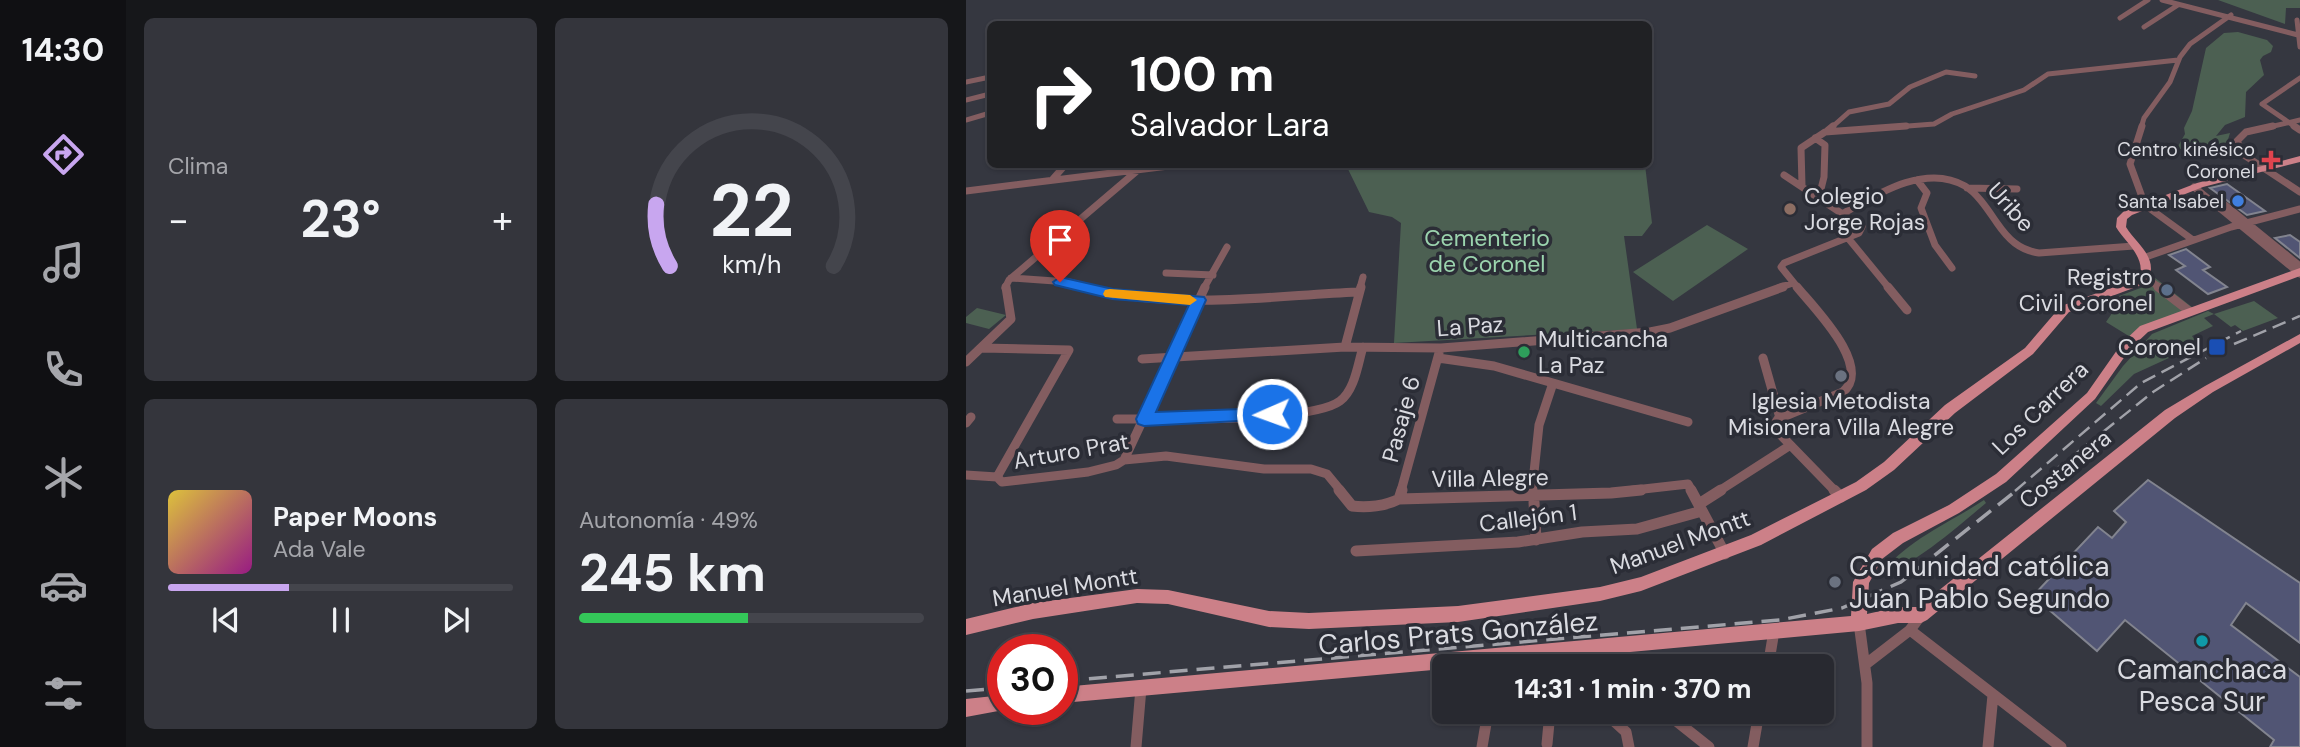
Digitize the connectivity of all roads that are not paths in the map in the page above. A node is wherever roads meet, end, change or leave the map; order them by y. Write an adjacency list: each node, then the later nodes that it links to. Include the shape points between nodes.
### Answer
1 (2148, 0): 5 (street)
2 (2162, 0): 3 (street)
3 (2178, 5): 4 (street); 7 (street)
4 (2231, 16): 8 (street); 10 (street, via 2188,46)
5 (2120, 18)
6 (2297, 20): 8 (street)
7 (2144, 27)
8 (2298, 35): 9 (street)
9 (2300, 45)
10 (2178, 61): 22 (street, via 2048,74 2024,90 1934,124); 39 (street, via 2171,82 2144,118 2130,164)
11 (1975, 76): 22 (street, via 1946,72 1926,79 1889,104 1849,112)
12 (987, 77): 14 (street)
13 (2300, 78): 20 (street, via 2262,104)
14 (966, 82)
15 (987, 95): 16 (street)
16 (966, 100)
17 (987, 114): 18 (street)
18 (966, 120)
19 (2300, 120): 20 (street)
20 (2288, 123): 21 (street); 27 (street, via 2238,137 2236,144 2244,155)
21 (2300, 130)
22 (1825, 132): 23 (street)
23 (1815, 138): 32 (street, via 1799,152); 38 (street, via 1825,145)
24 (2300, 159): 27 (main road)
25 (1062, 168): 30 (street)
26 (1154, 168): 28 (street)
27 (2264, 169): 33 (main road); 37 (street)
28 (1138, 170): 30 (street); 55 (street)
29 (1784, 175): 32 (street)
30 (1052, 180): 36 (street)
31 (1917, 180): 34 (street, Uribe, via 1946,179); 41 (street, Uribe, via 1890,187); 49 (street, via 1927,193 1921,208 1932,239)
32 (1802, 185): 38 (street)
33 (2197, 186): 39 (main road); 42 (street)
34 (1967, 188): 35 (street); 47 (street, Uribe, via 2012,243)
35 (2017, 190)
36 (966, 191)
37 (2300, 192)
38 (1819, 197): 41 (street)
39 (2145, 205): 44 (street); 45 (main road, via 2121,221)
40 (2300, 209): 42 (street)
41 (1844, 213): 43 (street, via 1863,229)
42 (2242, 223): 44 (street); 50 (street)
43 (1848, 238): 56 (street, via 1784,263 1781,267); 59 (street)
44 (2193, 240): 48 (street)
45 (2134, 246): 47 (street, via 2039,253); 48 (main road)
46 (1227, 247): 52 (street)
47 (2025, 250)
48 (2143, 258): 54 (main road, via 2148,267)
49 (1952, 268)
50 (2299, 271): 60 (main road, Los Carrera)
51 (1166, 272): 52 (street)
52 (1213, 275): 58 (street)
53 (1363, 276): 57 (street)
54 (2146, 277): 60 (street); 80 (main road, Manuel Montt, via 2065,309 2029,351 1950,409 1880,474)
55 (1011, 278): 58 (street, via 1074,283 1128,296); 64 (street, via 1005,288 1011,319)
56 (1793, 283): 65 (street, La Paz, via 1655,331); 71 (street, via 1841,339 1852,376 1843,393)
57 (1357, 292): 58 (street); 62 (street)
58 (1198, 300): 66 (street)
59 (1907, 310)
60 (2189, 311): 88 (main road, Los Carrera, via 2151,325 2134,338 2091,396 2000,478 1961,506 1882,550 1861,582)
61 (2300, 338): 87 (main road, Costanera, via 2170,414)
62 (1345, 347): 63 (street, La Paz); 66 (street, La Paz)
63 (1363, 347): 65 (street, La Paz); 73 (street, via 1348,390 1338,402 1301,412)
64 (982, 348): 69 (street); 79 (street, via 1069,350)
65 (1439, 353): 70 (street); 81 (street, Pasaje 6)
66 (1173, 357): 68 (street, La Paz); 73 (street)
67 (1763, 358): 71 (street)
68 (1142, 359)
69 (966, 362)
70 (1553, 383): 74 (street); 82 (street, via 1539,425)
71 (1780, 418): 75 (street, via 1773,428)
72 (1117, 419): 73 (street)
73 (1144, 419): 76 (street)
74 (1688, 422)
75 (1789, 446): 80 (street); 83 (street, Callejón 1)
76 (1124, 460): 77 (street, Arturo Prat, via 1166,456 1264,469); 79 (street, Arturo Prat, via 1079,473 1002,482)
77 (1311, 469): 81 (street, Villa Alegre, via 1327,474 1352,506 1390,504)
78 (966, 475): 79 (street, Arturo Prat)
79 (997, 477)
80 (1841, 497): 86 (main road, Manuel Montt)
81 (1399, 499): 82 (street, Villa Alegre)
82 (1532, 499): 83 (street, Villa Alegre, via 1688,484); 84 (street)
83 (1700, 508): 84 (street, Callejón 1, via 1648,527); 86 (street)
84 (1535, 540): 85 (street, Callejón 1)
85 (1356, 551)
86 (1725, 554): 89 (main road, Manuel Montt, via 1619,590 1458,614 1286,621 1180,598 1137,596 1032,611)
87 (1921, 615): 88 (main road); 90 (street)
88 (1859, 623): 91 (main road, Carlos Prats González); 94 (street)
89 (966, 627)
90 (1910, 630): 94 (street); 98 (street)
91 (1774, 631): 92 (main road, Carlos Prats González); 93 (street)
92 (1523, 654)
93 (1770, 654)
94 (1866, 664): 112 (street)
95 (1432, 666): 96 (main road, Carlos Prats González)
96 (1141, 688): 97 (main road, Carlos Prats González); 107 (street)
97 (1078, 694)
98 (1993, 695): 113 (street); 114 (street)
99 (987, 705): 100 (main road)
100 (966, 708)
101 (1486, 724): 108 (street)
102 (1549, 724): 106 (street)
103 (1617, 724): 109 (street, via 1626,732)
104 (1680, 724): 110 (street)
105 (1757, 724): 111 (street)
106 (1547, 744)
107 (1136, 747)
108 (1482, 747)
109 (1629, 747)
110 (1709, 747)
111 (1753, 747)
112 (1867, 747)
113 (1988, 747)
114 (2061, 747)

